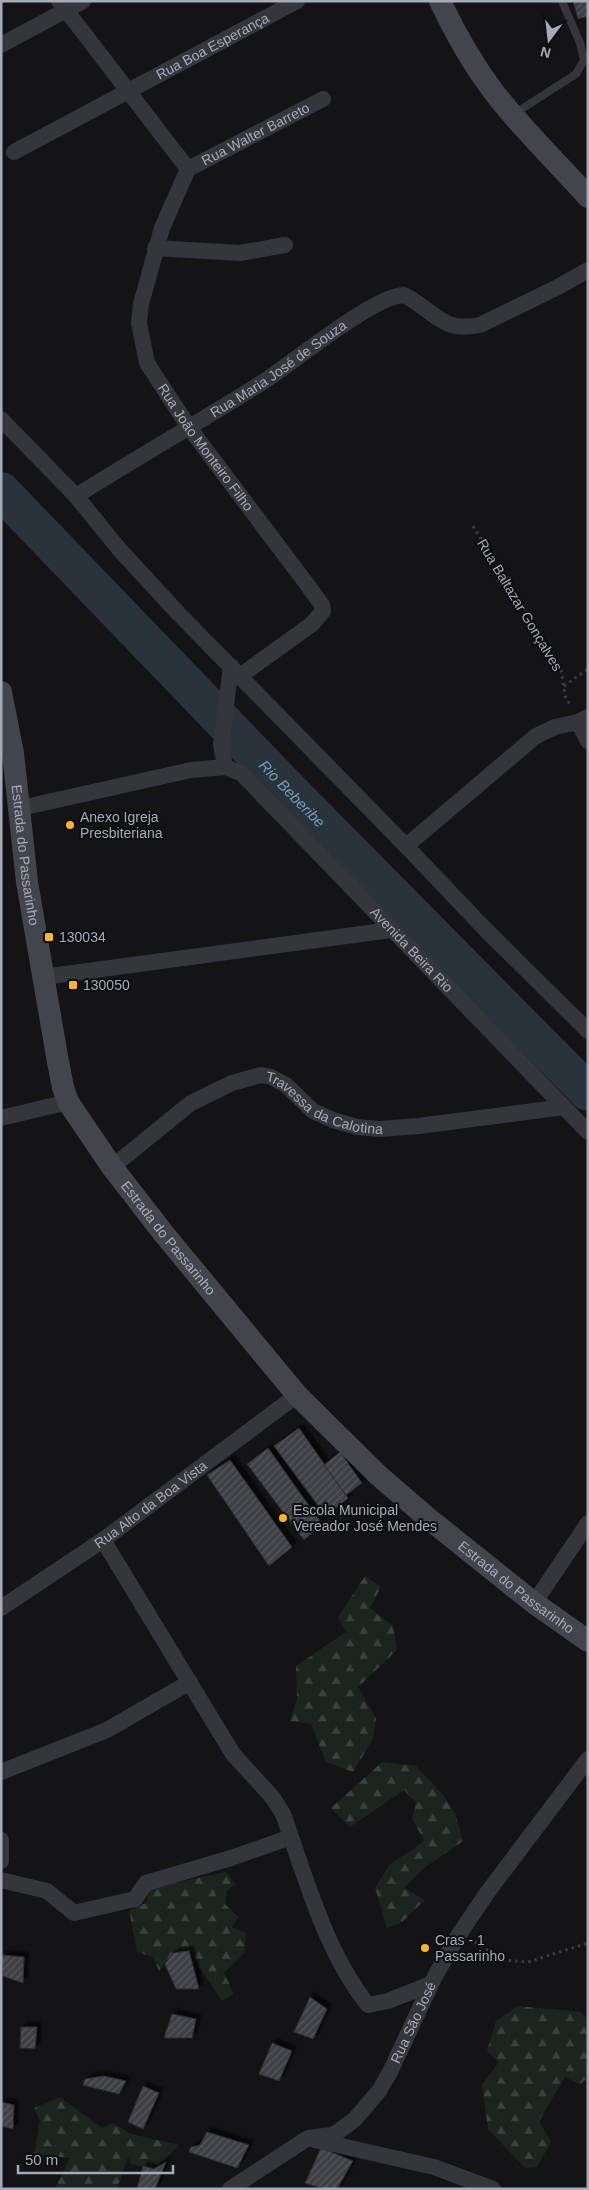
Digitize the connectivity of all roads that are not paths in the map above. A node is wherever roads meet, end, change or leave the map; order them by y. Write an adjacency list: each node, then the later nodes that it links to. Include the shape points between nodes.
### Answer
1 (83, 1): 5 (street)
2 (297, 1): 7 (street, Rua Boa Esperança)
3 (440, 1): 9 (street, via 468,55)
4 (562, 1): 9 (lane, via 584,60 576,74)
5 (63, 6): 6 (street); 7 (street)
6 (1, 45)
7 (128, 91): 10 (street, Rua Boa Esperança); 11 (street)
8 (323, 99): 11 (street, Rua Walter Barreto)
9 (514, 114): 12 (street)
10 (14, 152)
11 (188, 169): 14 (street, Rua João Monteiro Filho)
12 (588, 197)
13 (285, 246): 14 (street, via 240,253)
14 (155, 248): 17 (street, Rua João Monteiro Filho, via 140,304 142,342 147,363)
15 (588, 270): 17 (street, Rua Maria José de Souza, via 480,324 456,327 441,321 404,296 386,299 263,382)
16 (1, 420): 18 (street)
17 (188, 426): 18 (street, Rua Maria José de Souza); 19 (street, Rua João Monteiro Filho, via 322,605 320,616 312,624)
18 (76, 496): 19 (street)
19 (233, 676): 24 (street, via 221,745); 26 (street)
20 (1, 692): 23 (street, Estrada do Passarinho)
21 (583, 719): 22 (street); 26 (street, via 536,736)
22 (588, 741)
23 (7, 754): 25 (street, Estrada do Passarinho)
24 (229, 768): 25 (street, via 191,770); 27 (street, Avenida Beira Rio, via 240,773 264,796)
25 (21, 808): 28 (street, Estrada do Passarinho, via 27,882)
26 (406, 846): 29 (street, via 484,929)
27 (391, 930): 28 (street); 31 (street, Avenida Beira Rio)
28 (43, 977): 30 (street, Estrada do Passarinho, via 62,1087)
29 (588, 1031)
30 (68, 1102): 32 (street); 34 (street, Estrada do Passarinho)
31 (564, 1107): 33 (street, Avenida Beira Rio); 34 (street, Travessa da Calotina, via 419,1126 372,1128 333,1120 314,1111 286,1084 260,1075 232,1083 191,1103)
32 (1, 1118)
33 (588, 1132)
34 (112, 1167): 35 (street, Estrada do Passarinho)
35 (297, 1394): 37 (street, Rua Alto da Boa Vista); 38 (street, Estrada do Passarinho, via 378,1475)
36 (588, 1523): 38 (street)
37 (103, 1540): 39 (street, Rua Alto da Boa Vista); 41 (street)
38 (534, 1604): 40 (street, Estrada do Passarinho)
39 (1, 1608)
40 (588, 1641)
41 (190, 1682): 43 (street, via 107,1730); 44 (street, via 233,1754 273,1798)
42 (588, 1759): 48 (street, Rua São José, via 487,1892)
43 (1, 1772)
44 (291, 1837): 47 (street, via 146,1883 135,1899 74,1913 47,1891); 48 (street, via 331,1944 354,1987 368,2005)
45 (1, 1840): 46 (street)
46 (1, 1861)
47 (1, 1880)
48 (431, 1984): 49 (street, Rua São José, via 378,2091 355,2119 339,2131)
49 (308, 2138): 50 (street, Rua São José); 51 (street, via 434,2167)
50 (230, 2189)
51 (493, 2189)

